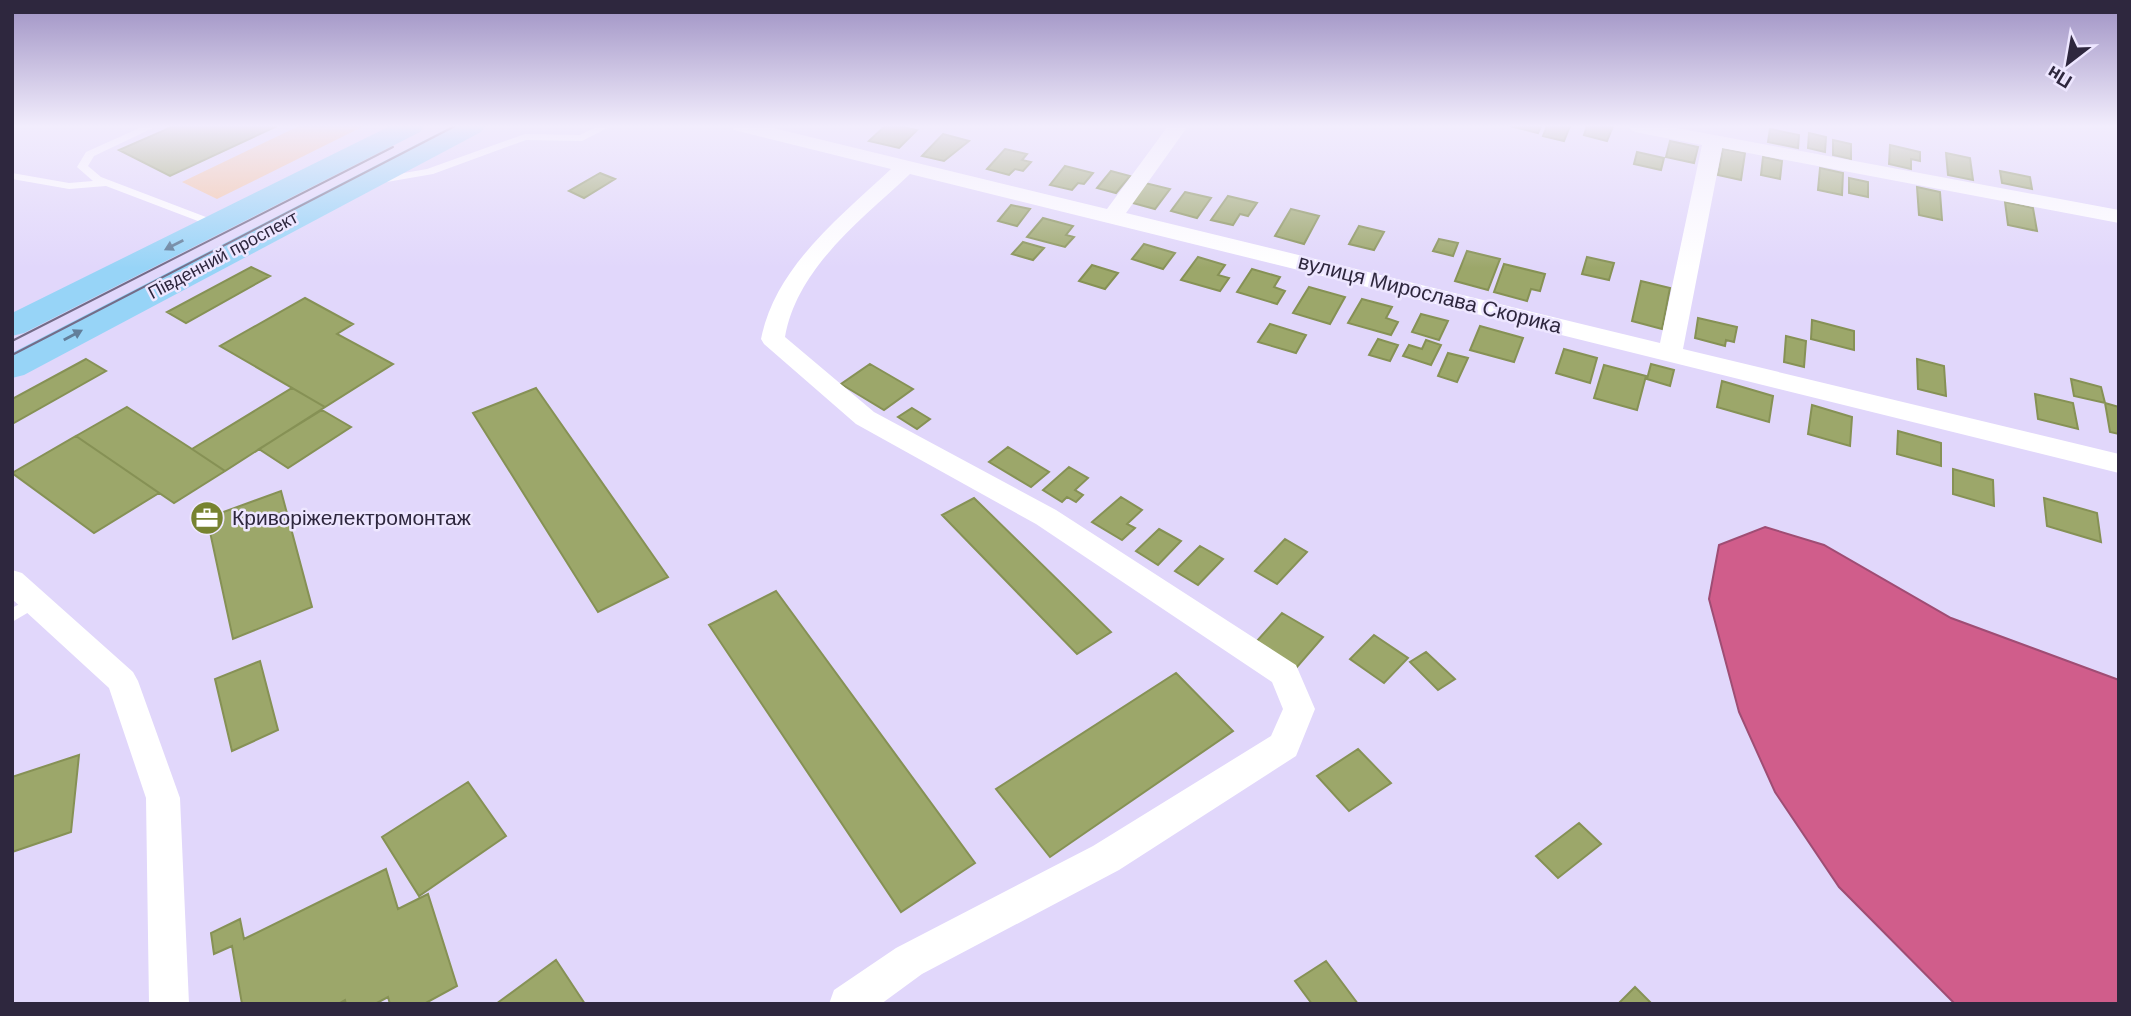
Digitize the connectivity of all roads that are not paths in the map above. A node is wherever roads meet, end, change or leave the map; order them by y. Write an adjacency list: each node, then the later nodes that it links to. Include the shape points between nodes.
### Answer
1 (90, 173): 11 (lane)
2 (317, 173): 15 (main road, Південний проспект)
3 (378, 173): 12 (main road, Південний проспект)
4 (420, 173): 12 (lane)
5 (898, 173): 22 (street, via 794,281 775,317 773,339 865,418 1046,517 1286,674 1299,709 1284,746 1106,858 909,961)
6 (937, 173): 13 (street, вулиця Мирослава Скорика)
7 (1144, 173): 13 (street)
8 (1706, 173): 17 (street)
9 (1884, 173): 14 (street)
10 (12, 176): 11 (lane, via 69,186)
11 (107, 183): 15 (lane)
12 (359, 183): 18 (main road, Південний проспект, one-way to 12)
13 (1113, 216): 17 (street, вулиця Мирослава Скорика)
14 (2119, 218)
15 (215, 225): 16 (main road, Південний проспект, one-way to 16)
16 (12, 326)
17 (1670, 353): 19 (street, вулиця Мирослава Скорика)
18 (12, 367)
19 (2119, 464)
20 (20, 599): 21 (street, via 122,681 163,798)
21 (169, 1004)
22 (848, 1004)

